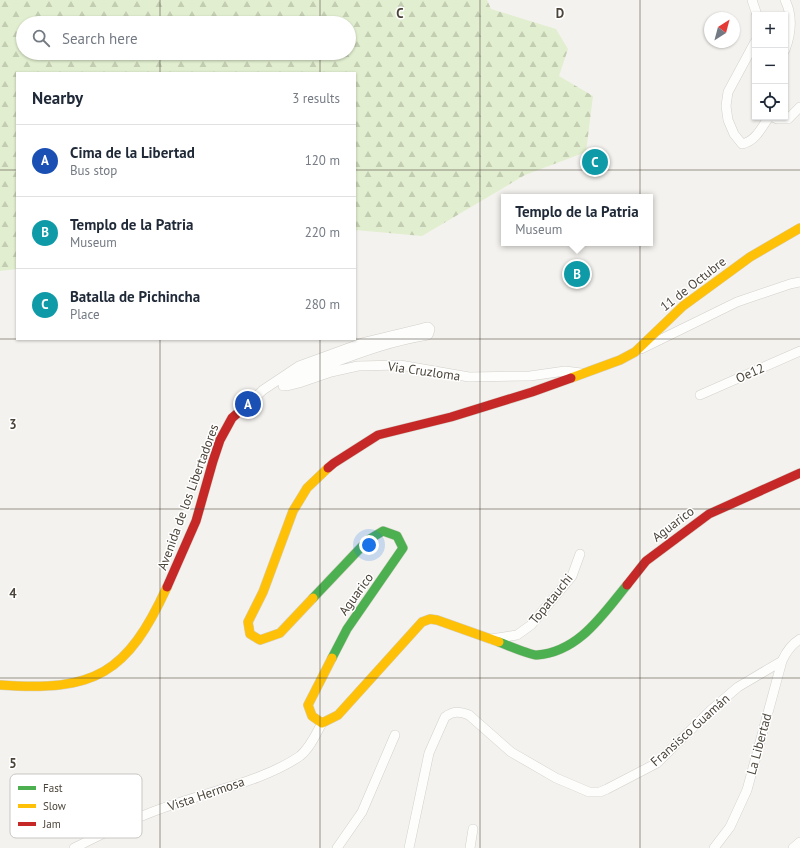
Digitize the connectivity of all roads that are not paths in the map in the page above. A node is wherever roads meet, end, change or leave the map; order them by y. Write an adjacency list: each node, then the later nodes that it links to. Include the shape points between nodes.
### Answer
1 (752, 0): 3 (street)
2 (785, 0): 5 (street, via 790,10 789,38)
3 (756, 12)
4 (752, 48): 8 (street, via 728,92 728,120 742,144 757,136)
5 (786, 48)
6 (800, 107): 7 (street)
7 (788, 119)
8 (766, 120)
9 (800, 228): 12 (street, 11 de Octubre, via 750,257 683,306)
10 (800, 282): 12 (street, via 737,302)
11 (800, 351): 15 (street, Oe12)
12 (635, 352): 13 (street, 11 de Octubre)
13 (583, 373): 14 (street, Via Cruzloma, via 565,371 530,376 469,378 400,365 358,366); 23 (street, Aguarico, via 532,392 378,435 334,463 307,488 292,511 263,592 248,622 250,634 260,640 280,633 368,540 383,531 397,536 403,548 347,629 308,705 312,716)
14 (283, 386): 16 (street, Via Cruzloma); 16 (street, Avenida de los Libertadores, via 299,375 382,345 428,335 430,329 428,327 365,342 299,366 263,390)
15 (700, 395)
16 (248, 404): 22 (street, Avenida de los Libertadores, via 231,419 223,434 183,553 160,604 128,652 116,664 83,681 39,686)
17 (800, 473): 19 (street, Aguarico, via 700,520 646,561 594,625 578,640 563,649 536,655)
18 (580, 554): 19 (street, Topatauchi, via 572,576 531,625 517,635)
19 (490, 639): 23 (street, Aguarico, via 437,620 422,622 338,715)
20 (800, 639): 21 (street, La Libertad, via 786,652)
21 (782, 661): 31 (street, Fransisco Guamán, via 738,687 657,763 600,792 589,792 556,778 511,752 468,715 462,712 449,714 445,717 429,753); 33 (street, La Libertad, via 747,790 730,827)
22 (0, 685)
23 (322, 723): 25 (street, Vista Hermosa, via 301,755 272,772 175,803)
24 (395, 734): 30 (street, via 362,812)
25 (142, 817)
26 (473, 829): 32 (street)
27 (94, 838): 29 (street, Vista Hermosa)
28 (800, 842): 34 (street)
29 (74, 848)
30 (338, 848)
31 (409, 848)
32 (470, 848)
33 (714, 848)
34 (793, 848)

